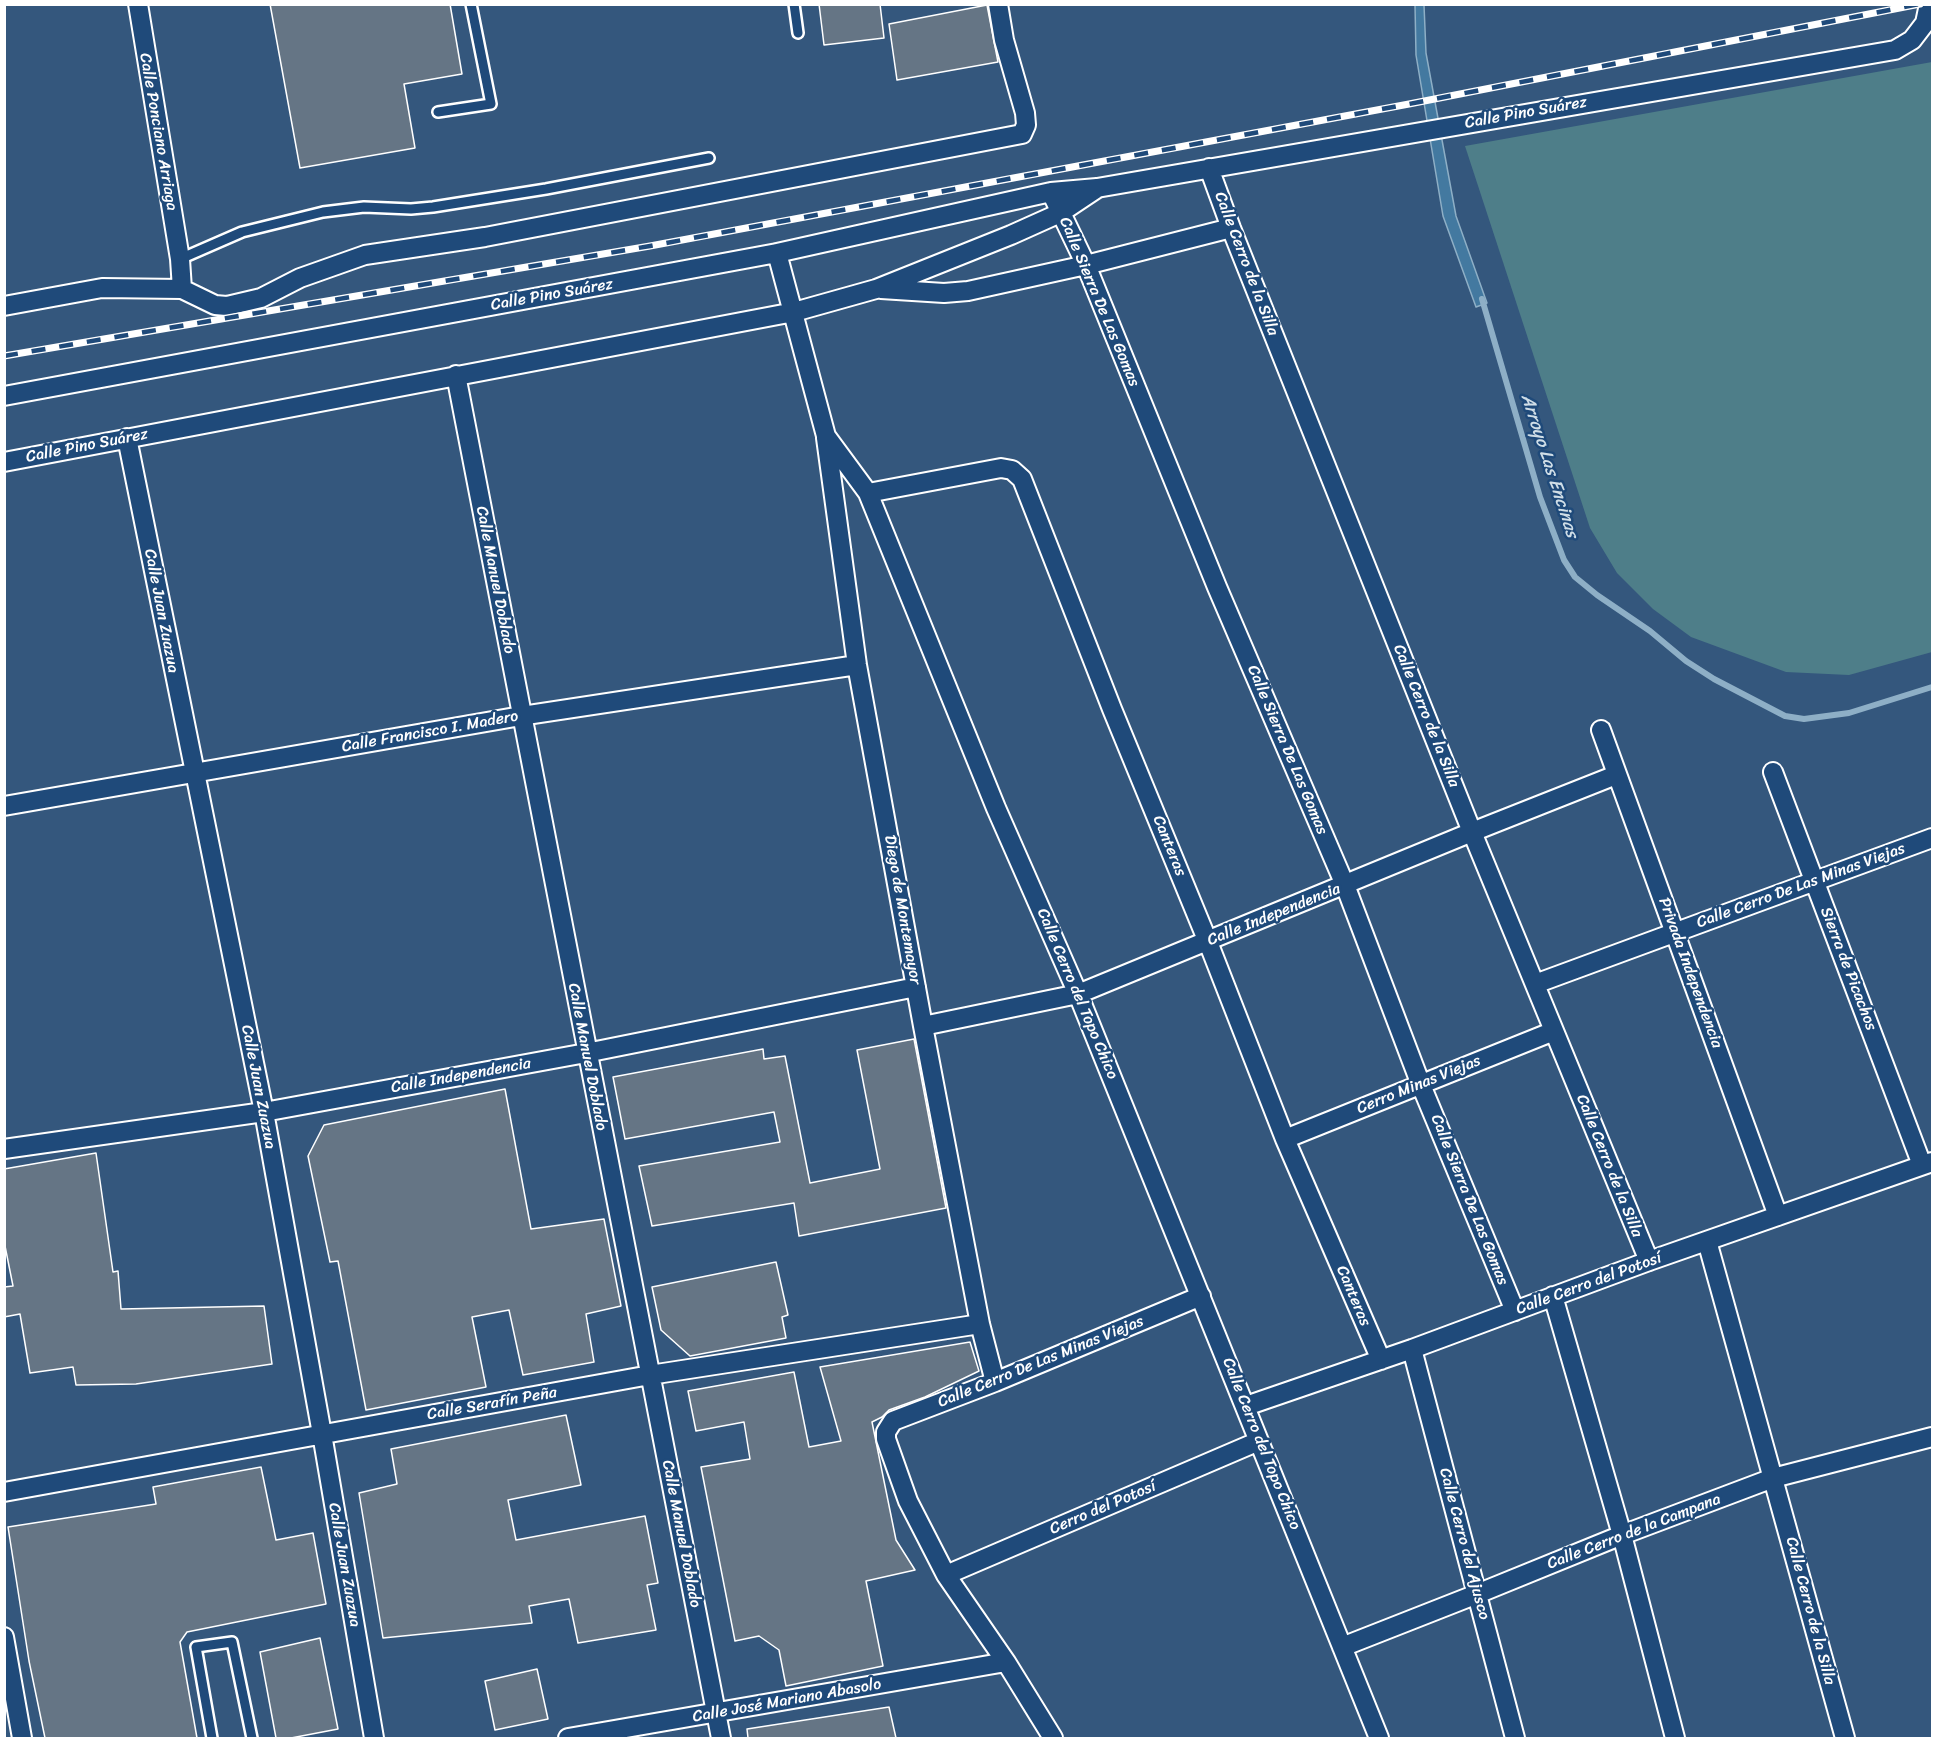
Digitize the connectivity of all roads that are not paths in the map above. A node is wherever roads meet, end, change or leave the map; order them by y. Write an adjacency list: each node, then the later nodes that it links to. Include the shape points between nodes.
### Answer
1 (138, 4): 15 (street, Calle Ponciano Arriaga)
2 (471, 4): 7 (lane, via 491,104)
3 (794, 4): 6 (lane)
4 (998, 4): 17 (street, via 1026,122 1022,134 485,237 365,255 300,278 261,298 227,306 215,305)
5 (1929, 4): 9 (street, Calle Pino Suárez, via 1925,23 1912,40 1895,50)
6 (798, 33)
7 (438, 112)
8 (708, 158): 15 (lane, via 457,204 411,209 355,207 323,212 242,232)
9 (1209, 168): 10 (street, Calle Pino Suárez); 13 (street, Calle Cerro de la Silla)
10 (1097, 188): 11 (street, Calle Pino Suárez); 12 (street, Calle Pino Suárez)
11 (1051, 192): 12 (street, Calle Sierra De Las Gomas); 14 (street, Calle Pino Suárez)
12 (1060, 213): 16 (street, Calle Sierra De Las Gomas); 18 (street, Calle Pino Suárez)
13 (1231, 228): 16 (street, Calle Pino Suárez); 34 (street, Calle Cerro de la Silla)
14 (777, 254): 20 (street, Calle Cerro del Topo Chico); 22 (street, Calle Pino Suárez)
15 (180, 259): 17 (street, Calle Ponciano Arriaga)
16 (1086, 265): 18 (street, Calle Pino Suárez, via 952,293); 37 (street, Calle Sierra De Las Gomas, via 1217,587)
17 (182, 289): 19 (street, via 102,288)
18 (876, 289): 20 (street, Calle Pino Suárez)
19 (4, 306)
20 (794, 312): 21 (street, Calle Pino Suárez); 23 (street, Calle Cerro del Topo Chico)
21 (456, 375): 24 (street, Calle Pino Suárez); 28 (street, Calle Manuel Doblado)
22 (4, 396)
23 (826, 436): 26 (street, Calle Cerro del Topo Chico); 27 (street, Diego de Montemayor)
24 (127, 438): 25 (street, Calle Pino Suárez); 31 (street, Calle Juan Zuazua)
25 (4, 462)
26 (868, 493): 39 (street, Canteras, via 1001,468 1012,470 1022,479); 42 (street, Calle Cerro del Topo Chico, via 996,808)
27 (857, 664): 28 (street, Calle Francisco I. Madero); 41 (street, Diego de Montemayor)
28 (521, 716): 31 (street, Calle Francisco I. Madero); 45 (street, Calle Manuel Doblado)
29 (1601, 730): 32 (street, Privada Independencia)
30 (1773, 772): 36 (street, Sierra de Picachos)
31 (194, 774): 33 (street, Calle Francisco I. Madero); 47 (street, Calle Juan Zuazua)
32 (1616, 776): 34 (street, Calle Independencia); 38 (street, Privada Independencia)
33 (4, 806)
34 (1472, 832): 37 (street, Calle Independencia); 40 (street, Calle Cerro de la Silla)
35 (1932, 838): 36 (street, Calle Cerro De Las Minas Viejas)
36 (1815, 882): 38 (street, Calle Cerro De Las Minas Viejas); 50 (street, Sierra de Picachos)
37 (1345, 885): 39 (street, Calle Independencia); 46 (street, Calle Sierra De Las Gomas)
38 (1675, 933): 40 (street, Calle Cerro De Las Minas Viejas); 51 (street, Privada Independencia)
39 (1208, 942): 42 (street, Calle Independencia); 48 (street, Canteras)
40 (1535, 984): 44 (street, Calle Cerro de la Silla)
41 (916, 987): 43 (street, Diego de Montemayor); 45 (street, Calle Independencia)
42 (1078, 994): 43 (street, Calle Independencia); 54 (street, Calle Cerro del Topo Chico)
43 (923, 1026): 57 (street, Diego de Montemayor)
44 (1554, 1031): 46 (street, Cerro Minas Viejas); 53 (street, Calle Cerro de la Silla)
45 (586, 1053): 47 (street, Calle Independencia); 60 (street, Calle Manuel Doblado)
46 (1421, 1085): 48 (street, Cerro Minas Viejas); 56 (street, Calle Sierra De Las Gomas)
47 (264, 1112): 49 (street, Calle Independencia); 63 (street, Calle Juan Zuazua)
48 (1285, 1139): 59 (street, Canteras)
49 (4, 1149)
50 (1927, 1163): 51 (street, Calle Cerro del Potosí)
51 (1778, 1216): 52 (street, Calle Cerro del Potosí)
52 (1707, 1240): 53 (street, Calle Cerro del Potosí); 66 (street, Calle Cerro de la Silla)
53 (1648, 1261): 55 (street, Calle Cerro del Potosí)
54 (1201, 1296): 61 (street, Calle Cerro De Las Minas Viejas); 62 (street, Calle Cerro del Topo Chico)
55 (1553, 1296): 56 (street, Calle Cerro del Potosí); 68 (street)
56 (1515, 1311): 58 (street, Calle Cerro del Potosí)
57 (980, 1324): 60 (street, Calle Serafín Peña); 61 (street, Diego de Montemayor)
58 (1412, 1349): 59 (street, Calle Cerro del Potosí); 70 (street, Calle Cerro del Ajusco)
59 (1381, 1360): 62 (street, Calle Cerro del Potosí)
60 (650, 1375): 63 (street, Calle Serafín Peña); 75 (street, Calle Manuel Doblado)
61 (994, 1382): 69 (street, Calle Cerro De Las Minas Viejas, via 893,1421 886,1432 908,1501)
62 (1246, 1406): 65 (street, Calle Cerro del Topo Chico)
63 (322, 1434): 67 (street, Calle Serafín Peña); 80 (street, Calle Juan Zuazua)
64 (1932, 1437): 66 (street, Calle Cerro de la Campana)
65 (1259, 1441): 69 (street, Cerro del Potosí); 72 (street, Calle Cerro del Topo Chico)
66 (1773, 1478): 68 (street, Calle Cerro de la Campana); 87 (street, Calle Cerro de la Silla)
67 (4, 1491)
68 (1622, 1535): 70 (street, Calle Cerro de la Campana); 86 (street)
69 (946, 1575): 73 (street)
70 (1477, 1594): 72 (street, Calle Cerro de la Campana); 85 (street, Calle Cerro del Ajusco)
71 (4, 1637): 74 (street)
72 (1342, 1647): 84 (street, Calle Cerro del Topo Chico)
73 (1006, 1662): 75 (street, Calle José Mariano Abasolo); 83 (street)
74 (7, 1673): 77 (street)
75 (717, 1713): 76 (street, Calle José Mariano Abasolo); 82 (street, Calle Manuel Doblado)
76 (622, 1734): 81 (street, Calle José Mariano Abasolo)
77 (22, 1738)
78 (212, 1738): 79 (lane, via 196,1647 232,1642)
79 (252, 1738)
80 (374, 1738)
81 (568, 1738)
82 (721, 1738)
83 (1053, 1738)
84 (1379, 1738)
85 (1515, 1738)
86 (1675, 1738)
87 (1845, 1738)

